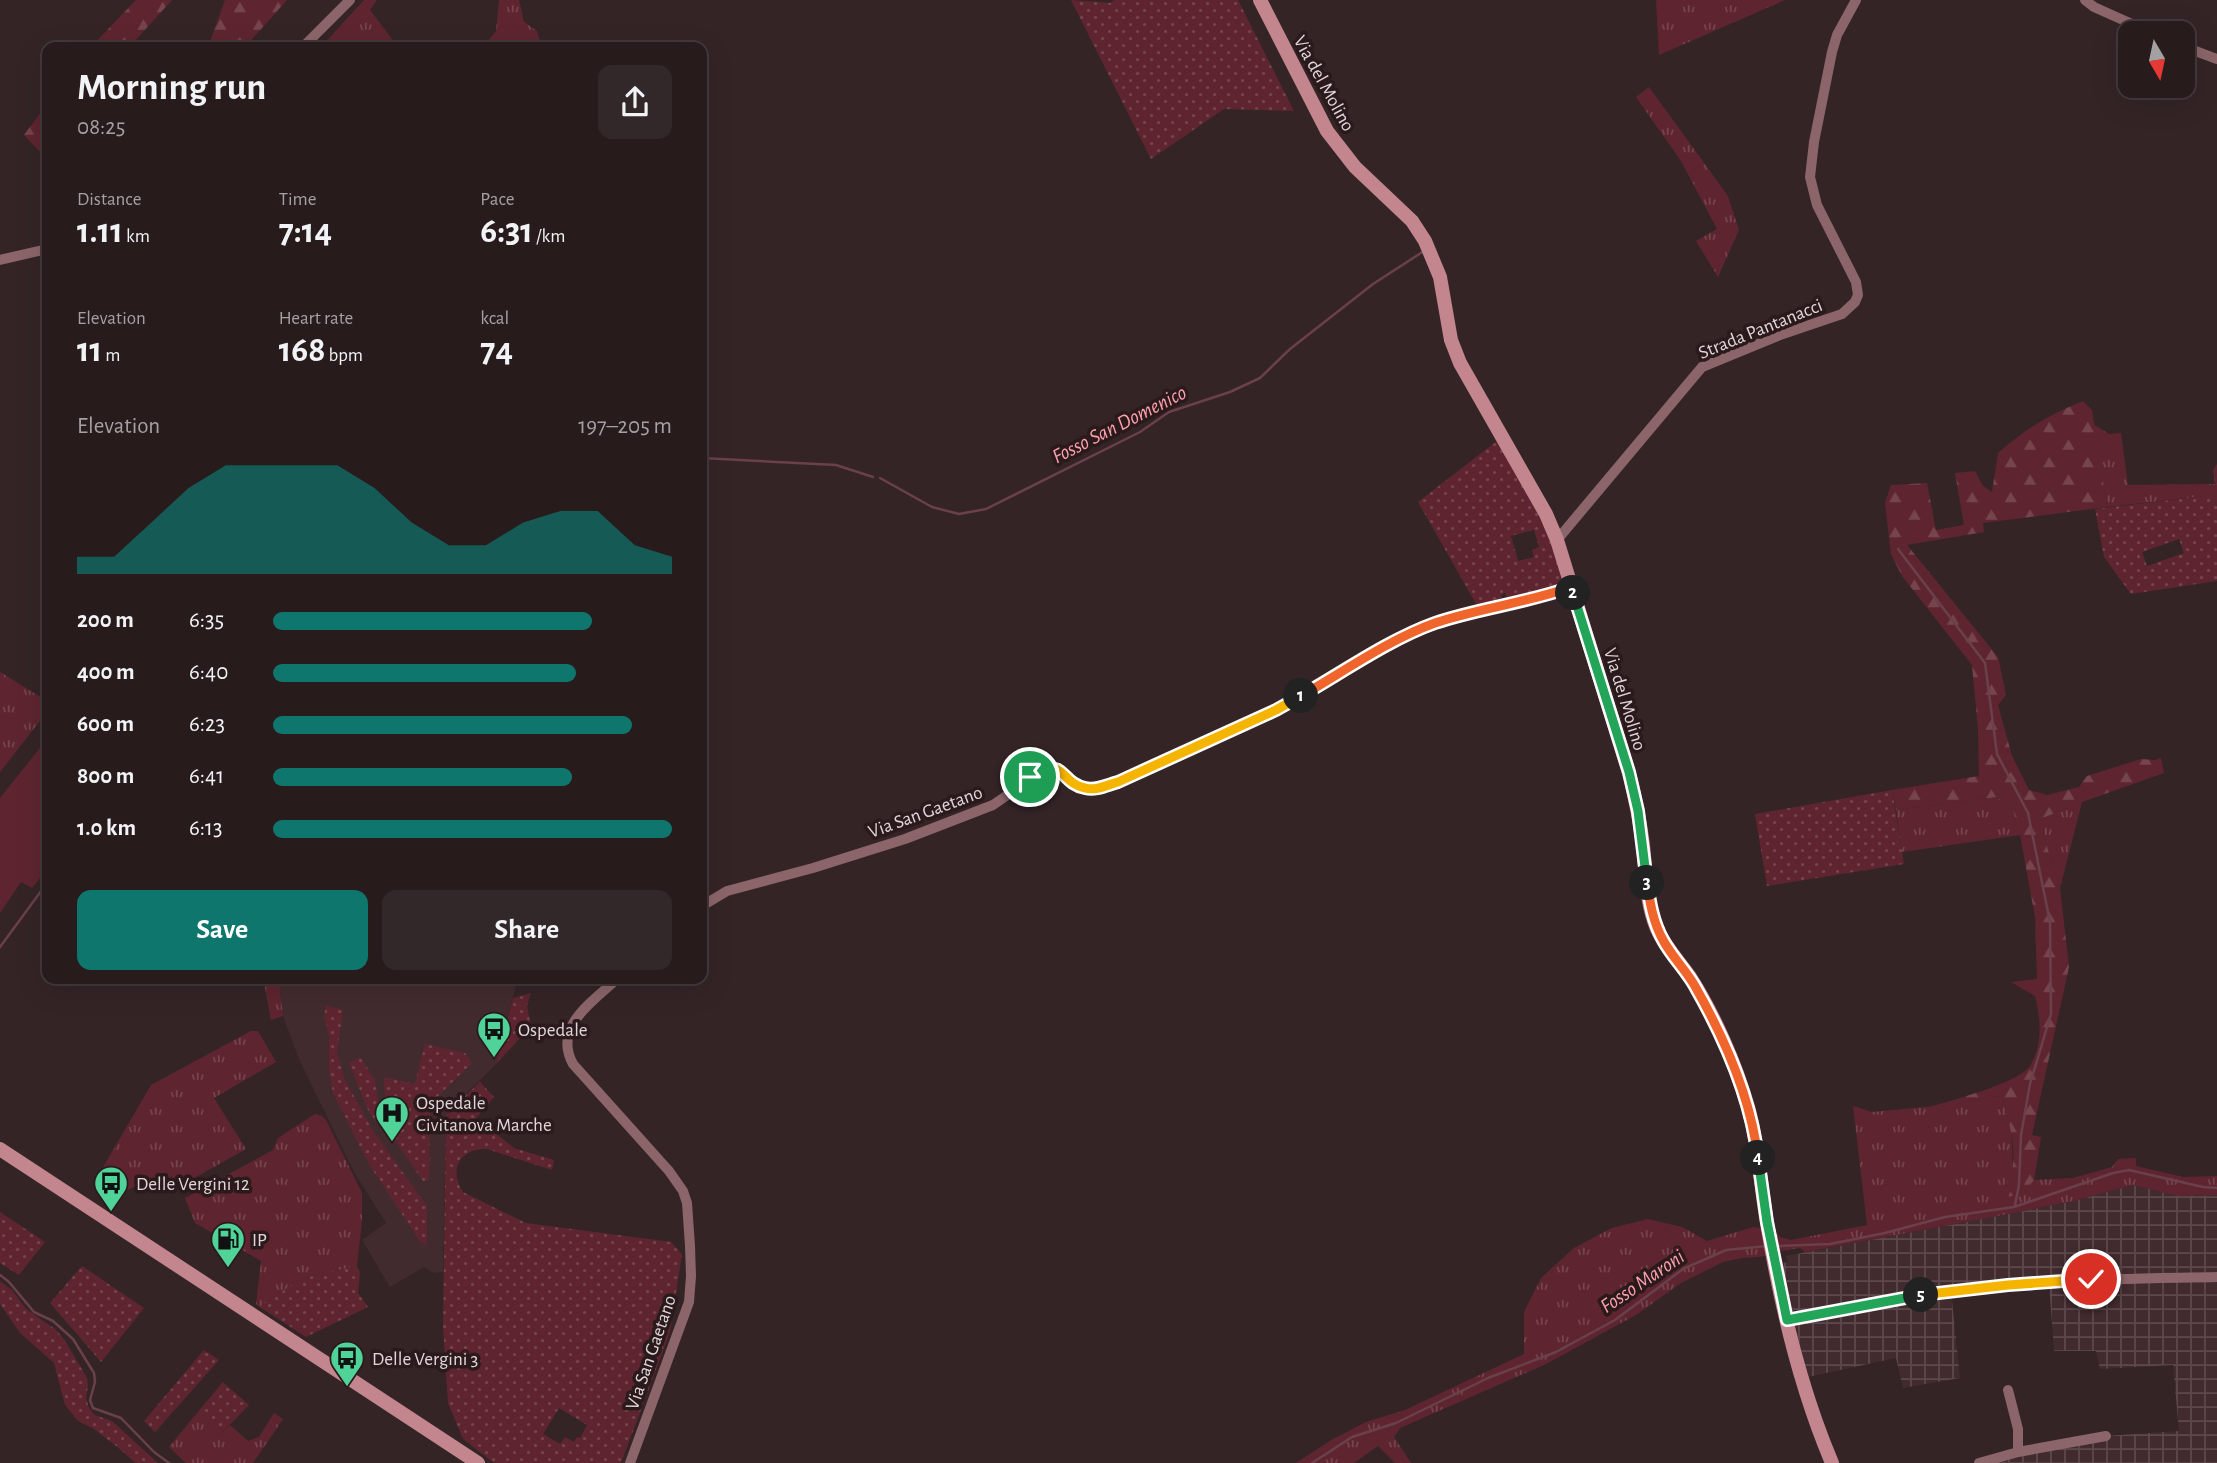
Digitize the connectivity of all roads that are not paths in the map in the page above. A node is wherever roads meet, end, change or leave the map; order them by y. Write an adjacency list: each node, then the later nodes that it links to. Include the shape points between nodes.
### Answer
1 (350, 0): 6 (street)
2 (1260, 0): 11 (street, Via del Molino, via 1327,131 1355,167 1412,221 1425,241 1440,277 1451,340 1460,363)
3 (1856, 0): 11 (street, Strada Pantanacci, via 1832,52 1810,177 1826,226 1856,282 1855,302 1842,314 1702,367)
4 (2085, 0): 5 (street)
5 (2125, 21)
6 (308, 42)
7 (2195, 50): 8 (street)
8 (2217, 58)
9 (42, 250): 10 (street)
10 (0, 260)
11 (1557, 540): 12 (street, Via del Molino)
12 (1571, 587): 13 (street, Via San Gaetano, via 1408,634 1276,710 1118,782 1081,788 1057,770 1045,769 993,805 905,839 727,891); 17 (street, Via del Molino, via 1629,772 1654,918 1664,942 1705,1004 1742,1087 1756,1140)
13 (707, 903)
14 (612, 984): 22 (street, Via San Gaetano, via 572,1023 569,1055 683,1191 691,1276 689,1302)
15 (0, 1149): 21 (street)
16 (2217, 1277): 17 (street, via 2008,1285)
17 (1787, 1320): 23 (street, Via del Molino)
18 (2008, 1390): 20 (street, via 2018,1429)
19 (2106, 1436): 20 (street)
20 (2018, 1452): 24 (street)
21 (478, 1463)
22 (630, 1463)
23 (1832, 1463)
24 (1979, 1463)

